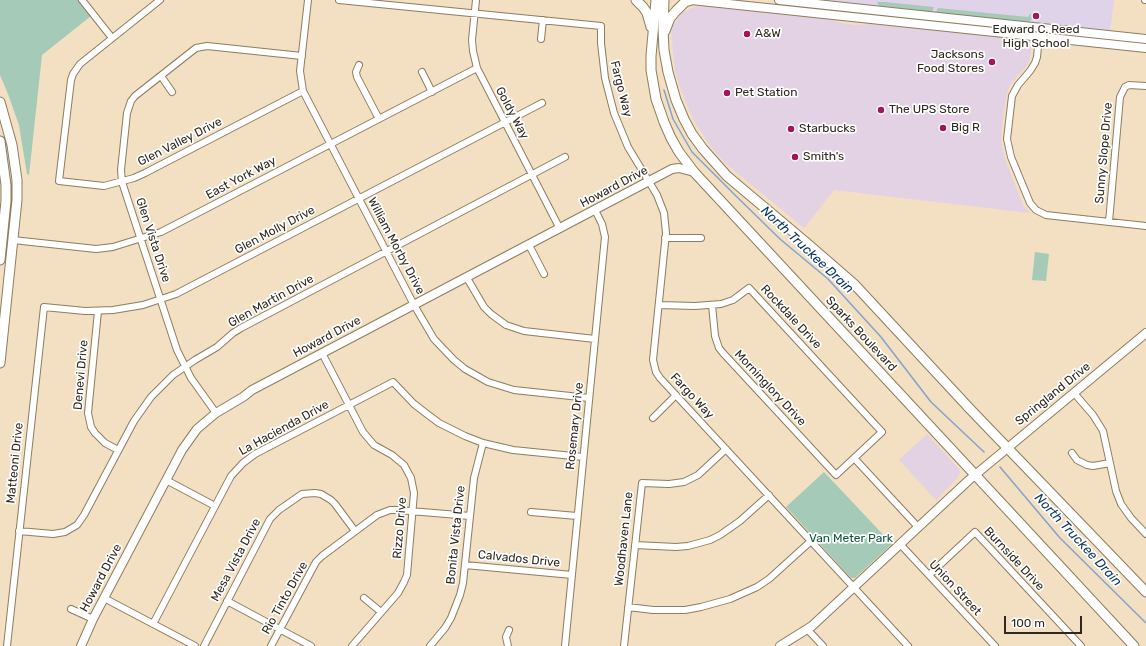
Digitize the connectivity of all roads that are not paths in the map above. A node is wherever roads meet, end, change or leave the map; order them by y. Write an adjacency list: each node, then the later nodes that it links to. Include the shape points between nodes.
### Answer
1 (82, 0): 16 (street)
2 (160, 0): 16 (street)
3 (308, 0): 21 (street, William Morby Drive)
4 (339, 0): 11 (street)
5 (476, 0): 11 (street, Goldy Way)
6 (636, 0): 14 (main road, via 647,13)
7 (656, 0): 14 (main road, Sparks Boulevard)
8 (664, 0): 17 (main road)
9 (691, 0): 15 (street); 17 (main road, via 682,5 670,18)
10 (779, 0): 13 (street)
11 (475, 14): 12 (street); 23 (street, Goldy Way, via 472,45)
12 (543, 20): 18 (street); 40 (street, Fargo Way, via 601,26 605,78 614,113 628,147)
13 (1040, 28): 15 (street); 19 (street)
14 (652, 32): 37 (main road, Sparks Boulevard, via 651,70 656,99 679,152)
15 (1039, 36): 20 (street); 43 (street, via 1035,63 1012,96 1007,139 1011,157 1030,202 1036,210 1046,215)
16 (112, 38): 39 (street, Glen Valley Drive, via 80,64 73,74 60,181 104,186)
17 (664, 38): 74 (main road, via 668,72 676,100 692,134 714,163 855,285)
18 (541, 39)
19 (1146, 39)
20 (1146, 48)
21 (302, 56): 25 (street, Glen Vista Drive, via 207,46 196,48); 27 (street, William Morby Drive, via 300,71)
22 (358, 65): 32 (street, via 356,72)
23 (477, 68): 29 (street, East York Way); 33 (street, Goldy Way)
24 (422, 72): 29 (street)
25 (161, 76): 28 (street); 39 (street, Glen Vista Drive, via 135,96 128,107)
26 (1146, 86): 43 (street, Sunny Slope Drive, via 1129,85 1120,97)
27 (303, 91): 35 (street, William Morby Drive); 39 (street, Glen Valley Drive, via 145,173)
28 (172, 92)
29 (432, 92): 32 (street, East York Way)
30 (0, 102): 50 (main road, via 12,145 16,174 17,200)
31 (542, 102): 33 (street, Glen Molly Drive)
32 (379, 119): 35 (street, East York Way)
33 (504, 122): 38 (street, Goldy Way); 41 (street, Glen Molly Drive)
34 (0, 141): 48 (main road, via 6,185)
35 (330, 145): 41 (street, William Morby Drive); 49 (street, East York Way, via 174,227)
36 (565, 157): 38 (street, Glen Martin Drive)
37 (694, 172): 40 (street, Howard Drive, via 680,168 672,169); 81 (main road, Sparks Boulevard)
38 (532, 175): 45 (street, Goldy Way); 52 (street, Glen Martin Drive)
39 (122, 182): 49 (street, Glen Vista Drive)
40 (649, 182): 42 (street, Howard Drive); 46 (street, Fargo Way, via 663,208 666,222)
41 (359, 199): 52 (street, William Morby Drive); 56 (street, Glen Molly Drive, via 184,290)
42 (595, 210): 45 (street, Howard Drive); 63 (street, Rosemary Drive, via 602,224 604,237)
43 (1109, 222): 44 (street)
44 (1146, 226)
45 (560, 229): 51 (street, Howard Drive)
46 (665, 238): 47 (street); 58 (street, Fargo Way)
47 (701, 238)
48 (1, 239): 50 (street, East York Way); 53 (main road)
49 (141, 239): 50 (street, East York Way, via 96,249); 56 (street, Glen Vista Drive)
50 (13, 240): 65 (main road)
51 (529, 245): 54 (street); 55 (street, Howard Drive)
52 (386, 251): 57 (street, William Morby Drive); 66 (street, Glen Martin Drive, via 232,333 217,347)
53 (0, 260)
54 (544, 274)
55 (467, 278): 57 (street, Howard Drive); 63 (street, via 484,307 506,325 534,333)
56 (160, 299): 61 (street, Glen Molly Drive, via 129,308); 66 (street, Glen Vista Drive)
57 (414, 305): 64 (street, Howard Drive); 69 (street, William Morby Drive, via 444,350 477,376 514,390)
58 (659, 305): 59 (street, Rockdale Drive); 68 (street, Fargo Way, via 654,366 660,378)
59 (712, 305): 79 (street, Morninglory Drive, via 715,336 719,348 836,475); 79 (street, Rockdale Drive, via 733,300 749,288 882,432)
60 (44, 307): 61 (street, Glen Molly Drive); 90 (street, Matteoni Drive)
61 (98, 311): 76 (street, Denevi Drive, via 88,413 95,433)
62 (1146, 333): 67 (street, Springland Drive)
63 (595, 339): 69 (street, Rosemary Drive)
64 (322, 354): 70 (street, Rizzo Drive); 71 (street, Howard Drive, via 252,390)
65 (0, 363)
66 (184, 367): 71 (street, Glen Vista Drive); 76 (street, Glen Martin Drive, via 151,397)
67 (1074, 393): 74 (street, Springland Drive); 80 (street, via 1099,424)
68 (676, 395): 72 (street); 75 (street, Fargo Way)
69 (589, 398): 78 (street, Rosemary Drive)
70 (349, 405): 73 (street, La Hacienda Drive, via 393,382 414,404 439,423); 84 (street, La Hacienda Drive, via 246,460 231,476); 85 (street, Rizzo Drive, via 368,439 398,460 408,472 413,485)
71 (216, 413): 82 (street, Howard Drive, via 189,439)
72 (653, 418)
73 (483, 443): 78 (street, via 513,450); 87 (street, Bonita Vista Drive, via 474,478)
74 (1007, 447): 81 (street, Springland Drive); 100 (main road)
75 (726, 449): 83 (street, Fargo Way); 95 (street, Woodhaven Lane, via 698,474 684,482 642,483)
76 (118, 450): 90 (street, Glen Martin Drive, via 77,525 65,532 53,534)
77 (1072, 453): 80 (street, via 1077,460 1087,465)
78 (583, 457): 88 (street, Rosemary Drive)
79 (854, 458): 89 (street)
80 (1110, 463): 92 (street, via 1121,504)
81 (975, 475): 89 (street, Springland Drive); 128 (main road, Sparks Boulevard)
82 (166, 480): 84 (street); 101 (street, Howard Drive)
83 (769, 495): 93 (street, Fargo Way); 95 (street, via 740,522 710,540 676,547)
84 (215, 506): 108 (street, La Hacienda Drive)
85 (413, 511): 87 (street, Rio Tinto Drive); 91 (street, Rio Tinto Drive, via 383,512); 106 (street, Rizzo Drive, via 407,575 398,592)
86 (531, 512): 88 (street)
87 (470, 516): 96 (street, Bonita Vista Drive)
88 (577, 516): 97 (street, Rosemary Drive)
89 (918, 527): 94 (street, Springland Drive)
90 (19, 531): 112 (street, Matteoni Drive)
91 (356, 531): 103 (street, Mesa Vista Drive, via 326,496 308,493 297,497 270,519); 109 (street, Rio Tinto Drive, via 316,562)
92 (1146, 534)
93 (811, 541): 99 (street, Fargo Way); 104 (street, via 781,570 757,586 730,599 685,610)
94 (900, 544): 98 (street, Union Street); 99 (street, Springland Drive)
95 (635, 545): 104 (street, Woodhaven Lane)
96 (465, 565): 97 (street, Calvados Drive); 119 (street, Bonita Vista Drive, via 456,607 445,628)
97 (572, 575): 121 (street, Rosemary Drive)
98 (929, 575): 126 (street, Union Street); 127 (street, Burnside Drive, via 975,532)
99 (853, 587): 110 (street, Springland Drive); 125 (street, Fargo Way)
100 (1146, 592)
101 (104, 598): 107 (street, Howard Drive); 108 (street)
102 (364, 598): 106 (street)
103 (227, 601): 109 (street); 115 (street, Mesa Vista Drive)
104 (628, 607): 122 (street, Woodhaven Lane)
105 (71, 609): 107 (street)
106 (381, 612): 118 (street, Rizzo Drive)
107 (93, 620): 113 (street, Howard Drive)
108 (153, 624): 114 (street)
109 (280, 629): 116 (street, Rio Tinto Drive); 117 (street)
110 (807, 629): 123 (street, Springland Drive); 124 (street)
111 (509, 630): 120 (street, via 506,637)
112 (7, 646)
113 (81, 646)
114 (195, 646)
115 (204, 646)
116 (271, 646)
117 (311, 646)
118 (352, 646)
119 (430, 646)
120 (508, 646)
121 (565, 646)
122 (624, 646)
123 (780, 646)
124 (823, 646)
125 (908, 646)
126 (995, 646)
127 (1080, 646)
128 (1134, 646)

